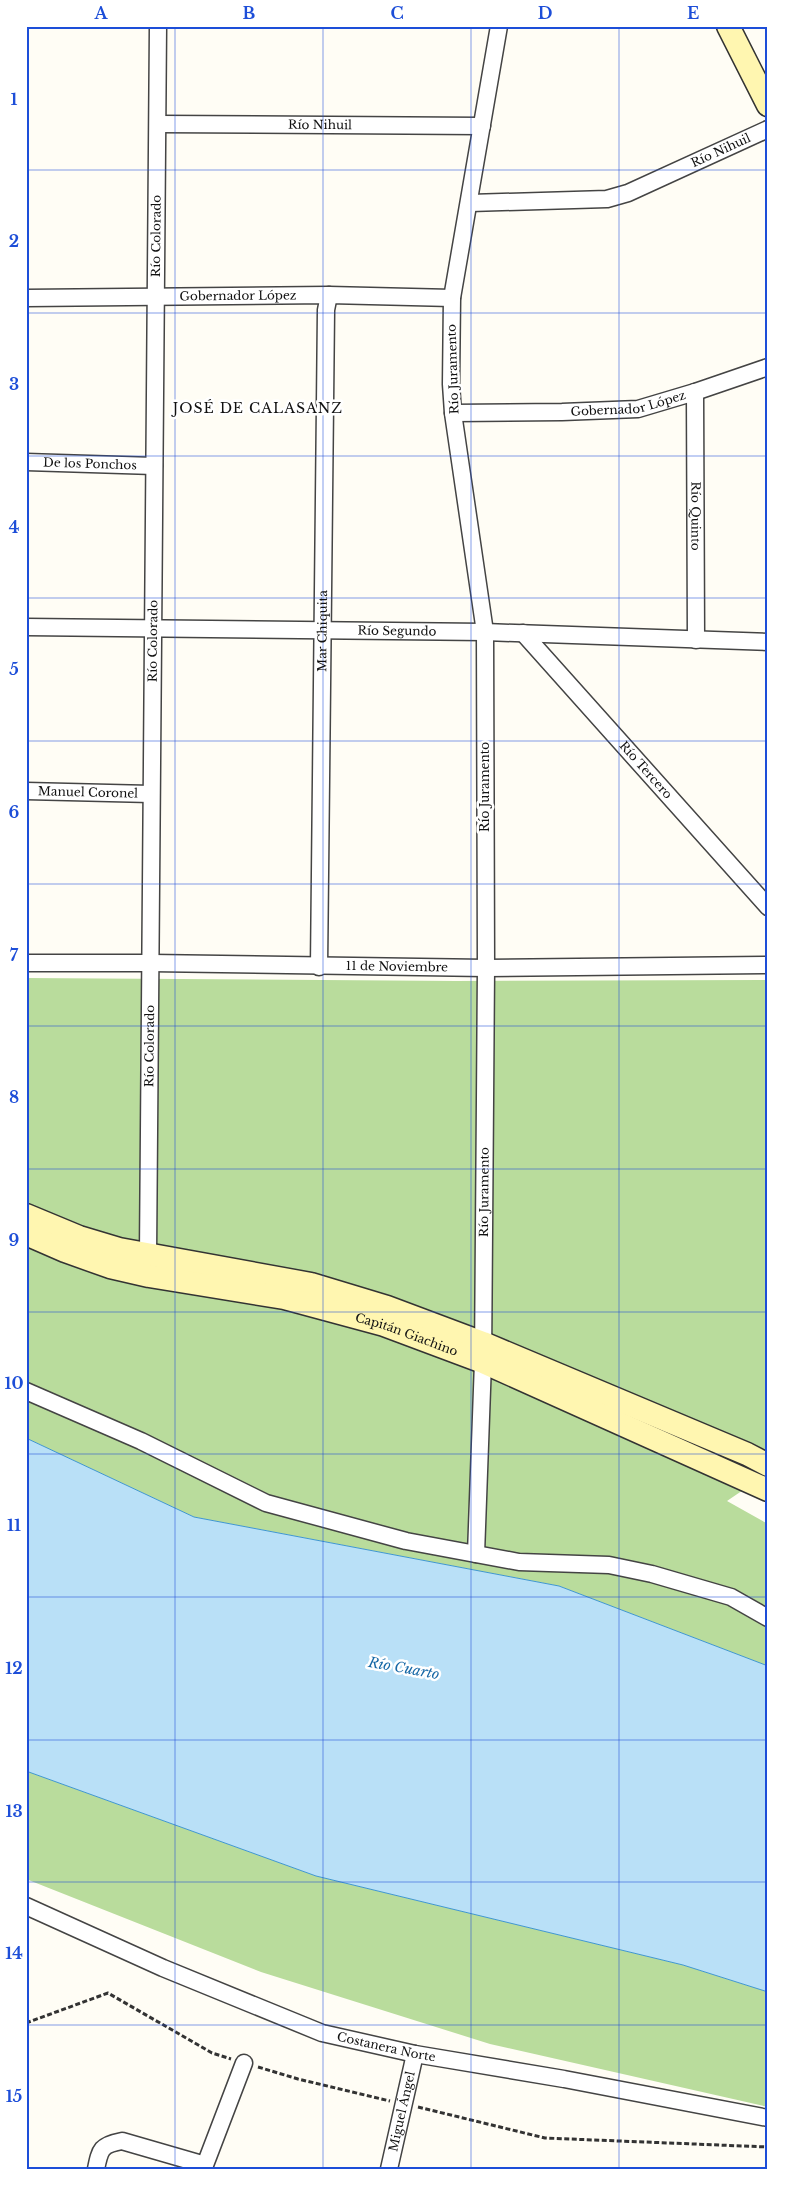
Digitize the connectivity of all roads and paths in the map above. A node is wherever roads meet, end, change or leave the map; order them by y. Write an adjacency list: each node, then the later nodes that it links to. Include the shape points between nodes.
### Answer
1 (158, 26): 5 (street, Río Colorado)
2 (499, 26): 6 (street, Río Juramento)
3 (728, 26): 4 (main road)
4 (768, 106)
5 (158, 124): 6 (street, Río Nihuil); 10 (street, Río Colorado)
6 (482, 126): 8 (street, Río Juramento)
7 (768, 129): 8 (street, Río Nihuil, via 628,193 607,199)
8 (470, 202): 12 (street, Río Juramento)
9 (329, 295): 10 (street, Gobernador López); 12 (street, Gobernador López); 20 (street, Mar Chiquita, via 326,310)
10 (155, 297): 11 (street, Gobernador López); 17 (street, Río Colorado)
11 (26, 298)
12 (452, 298): 15 (street, Río Juramento)
13 (768, 367): 14 (street, Gobernador López)
14 (695, 392): 15 (street, Gobernador López, via 638,408); 23 (street, Río Quinto)
15 (454, 413): 21 (street, Río Juramento)
16 (26, 462): 17 (street, De los Ponchos)
17 (154, 466): 19 (street, Río Colorado)
18 (26, 627): 19 (street, Río Segundo)
19 (153, 629): 20 (street, Río Segundo); 26 (street, Río Colorado)
20 (321, 630): 21 (street, Río Segundo); 31 (street, Mar Chiquita)
21 (485, 632): 22 (street, Río Segundo); 32 (street, Río Juramento)
22 (523, 633): 23 (street, Río Segundo); 27 (street, Río Tercero)
23 (696, 640): 24 (street, Río Segundo)
24 (767, 643)
25 (26, 792): 26 (street, Manuel Coronel)
26 (151, 794): 28 (street, Río Colorado)
27 (768, 907)
28 (151, 963): 29 (street, 11 de Noviembre); 31 (street, 11 de Noviembre); 35 (street, Río Colorado)
29 (26, 964)
30 (768, 965): 32 (street, 11 de Noviembre)
31 (319, 967): 32 (street, 11 de Noviembre)
32 (486, 968): 36 (street, Río Juramento)
33 (26, 1215): 35 (main road, Capitán Giachino, via 79,1237)
34 (26, 1234): 36 (main road, Capitán Giachino, via 110,1267 284,1298)
35 (148, 1255): 36 (main road, Capitán Giachino, via 311,1284 387,1307)
36 (483, 1352): 38 (main road, Capitán Giachino); 39 (main road, Capitán Giachino); 40 (street, Río Juramento)
37 (26, 1391): 40 (street, via 141,1441 266,1502 406,1541)
38 (768, 1465)
39 (768, 1490)
40 (476, 1554): 41 (street, via 519,1562 609,1565 652,1574 731,1597)
41 (768, 1618)
42 (26, 1906): 43 (street, Costanera Norte, via 163,1968 322,2033)
43 (415, 2054): 45 (street, Costanera Norte, via 574,2080); 47 (street, Miguel Ángel)
44 (244, 2063): 46 (street, via 205,2164 122,2141 109,2143 99,2152)
45 (768, 2118)
46 (96, 2169)
47 (389, 2169)

